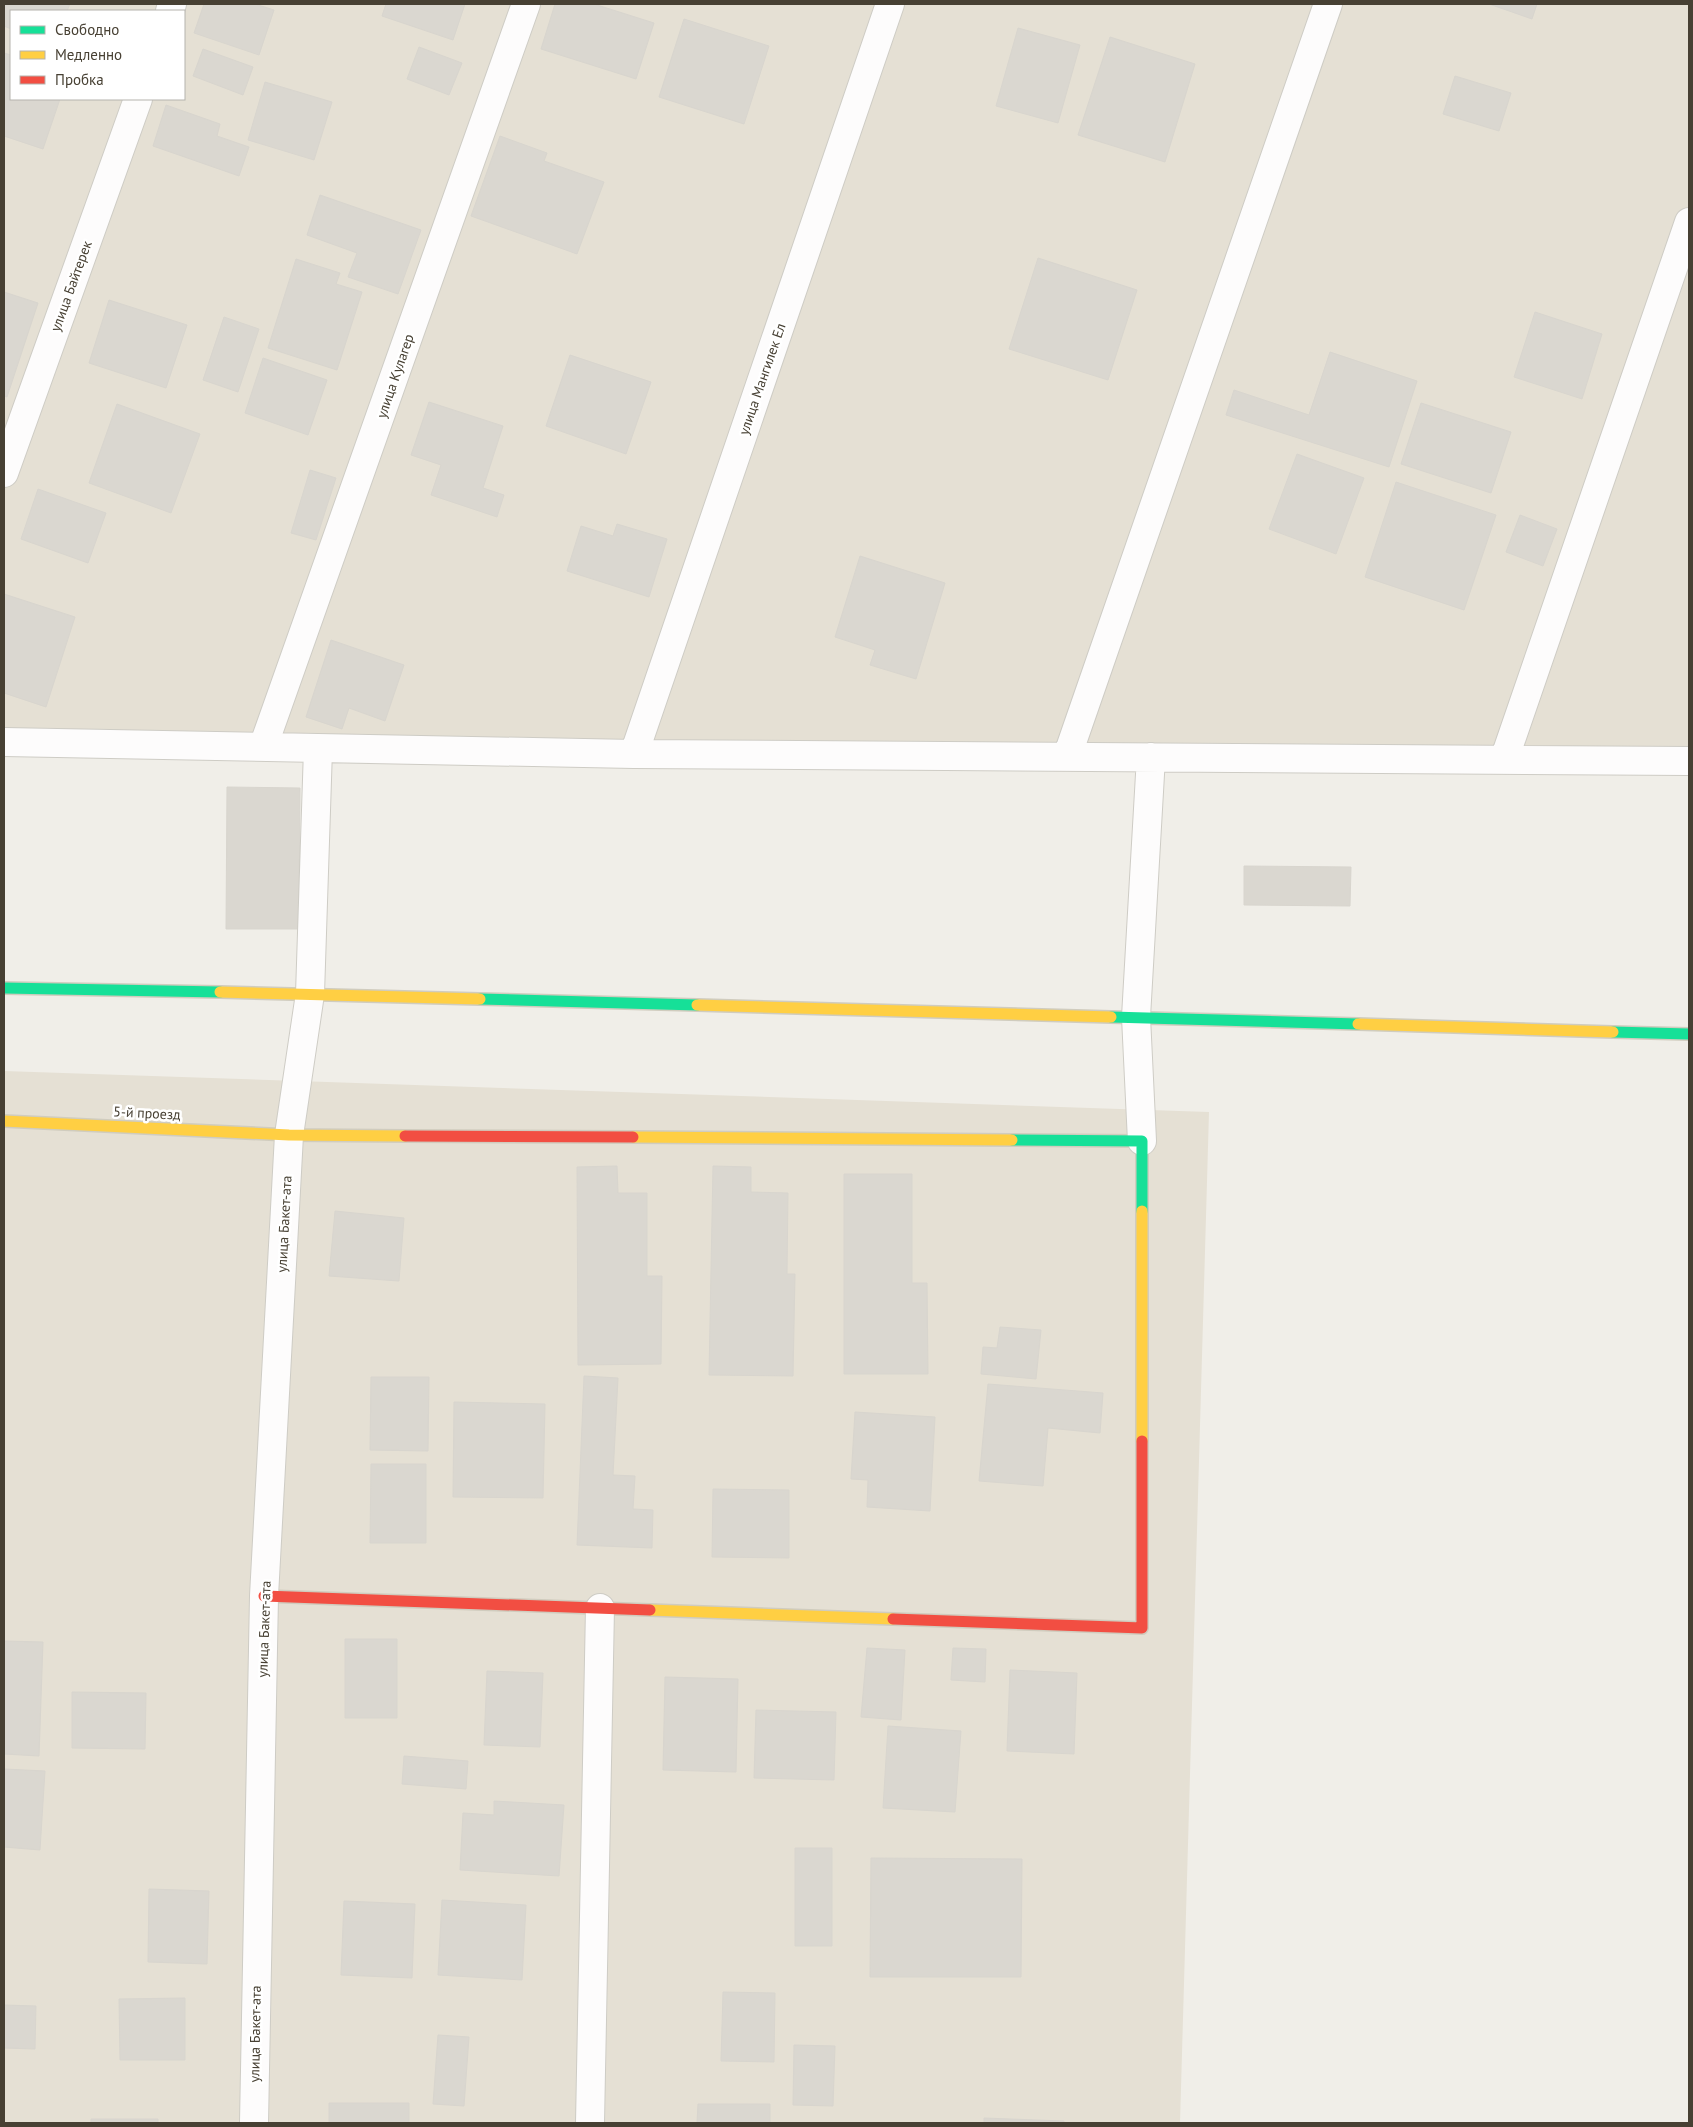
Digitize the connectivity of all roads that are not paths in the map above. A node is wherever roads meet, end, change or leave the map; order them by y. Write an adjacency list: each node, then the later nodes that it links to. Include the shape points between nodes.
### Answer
1 (526, 4): 8 (street, улица Кулагер)
2 (890, 4): 10 (street, улица Мангилек Ел)
3 (1328, 4): 11 (street)
4 (138, 100): 6 (street, улица Байтерек)
5 (1689, 222): 13 (street)
6 (4, 473)
7 (4, 742): 8 (street)
8 (263, 747): 9 (street)
9 (318, 748): 10 (street); 16 (street, улица Бакет-ата)
10 (634, 754): 11 (street)
11 (1067, 757): 12 (street)
12 (1151, 758): 13 (street); 17 (street)
13 (1504, 760): 14 (street)
14 (1689, 761)
15 (4, 988): 16 (street)
16 (310, 994): 17 (street); 20 (street, улица Бакет-ата)
17 (1136, 1017): 18 (street); 21 (street)
18 (1689, 1034)
19 (4, 1122): 20 (street, 5-й проезд)
20 (289, 1135): 21 (street, 5-й проезд); 22 (street, улица Бакет-ата)
21 (1142, 1141): 23 (street, via 1142,1628)
22 (264, 1596): 23 (street); 24 (street, улица Бакет-ата)
23 (600, 1608): 25 (street)
24 (254, 2123)
25 (590, 2123)

